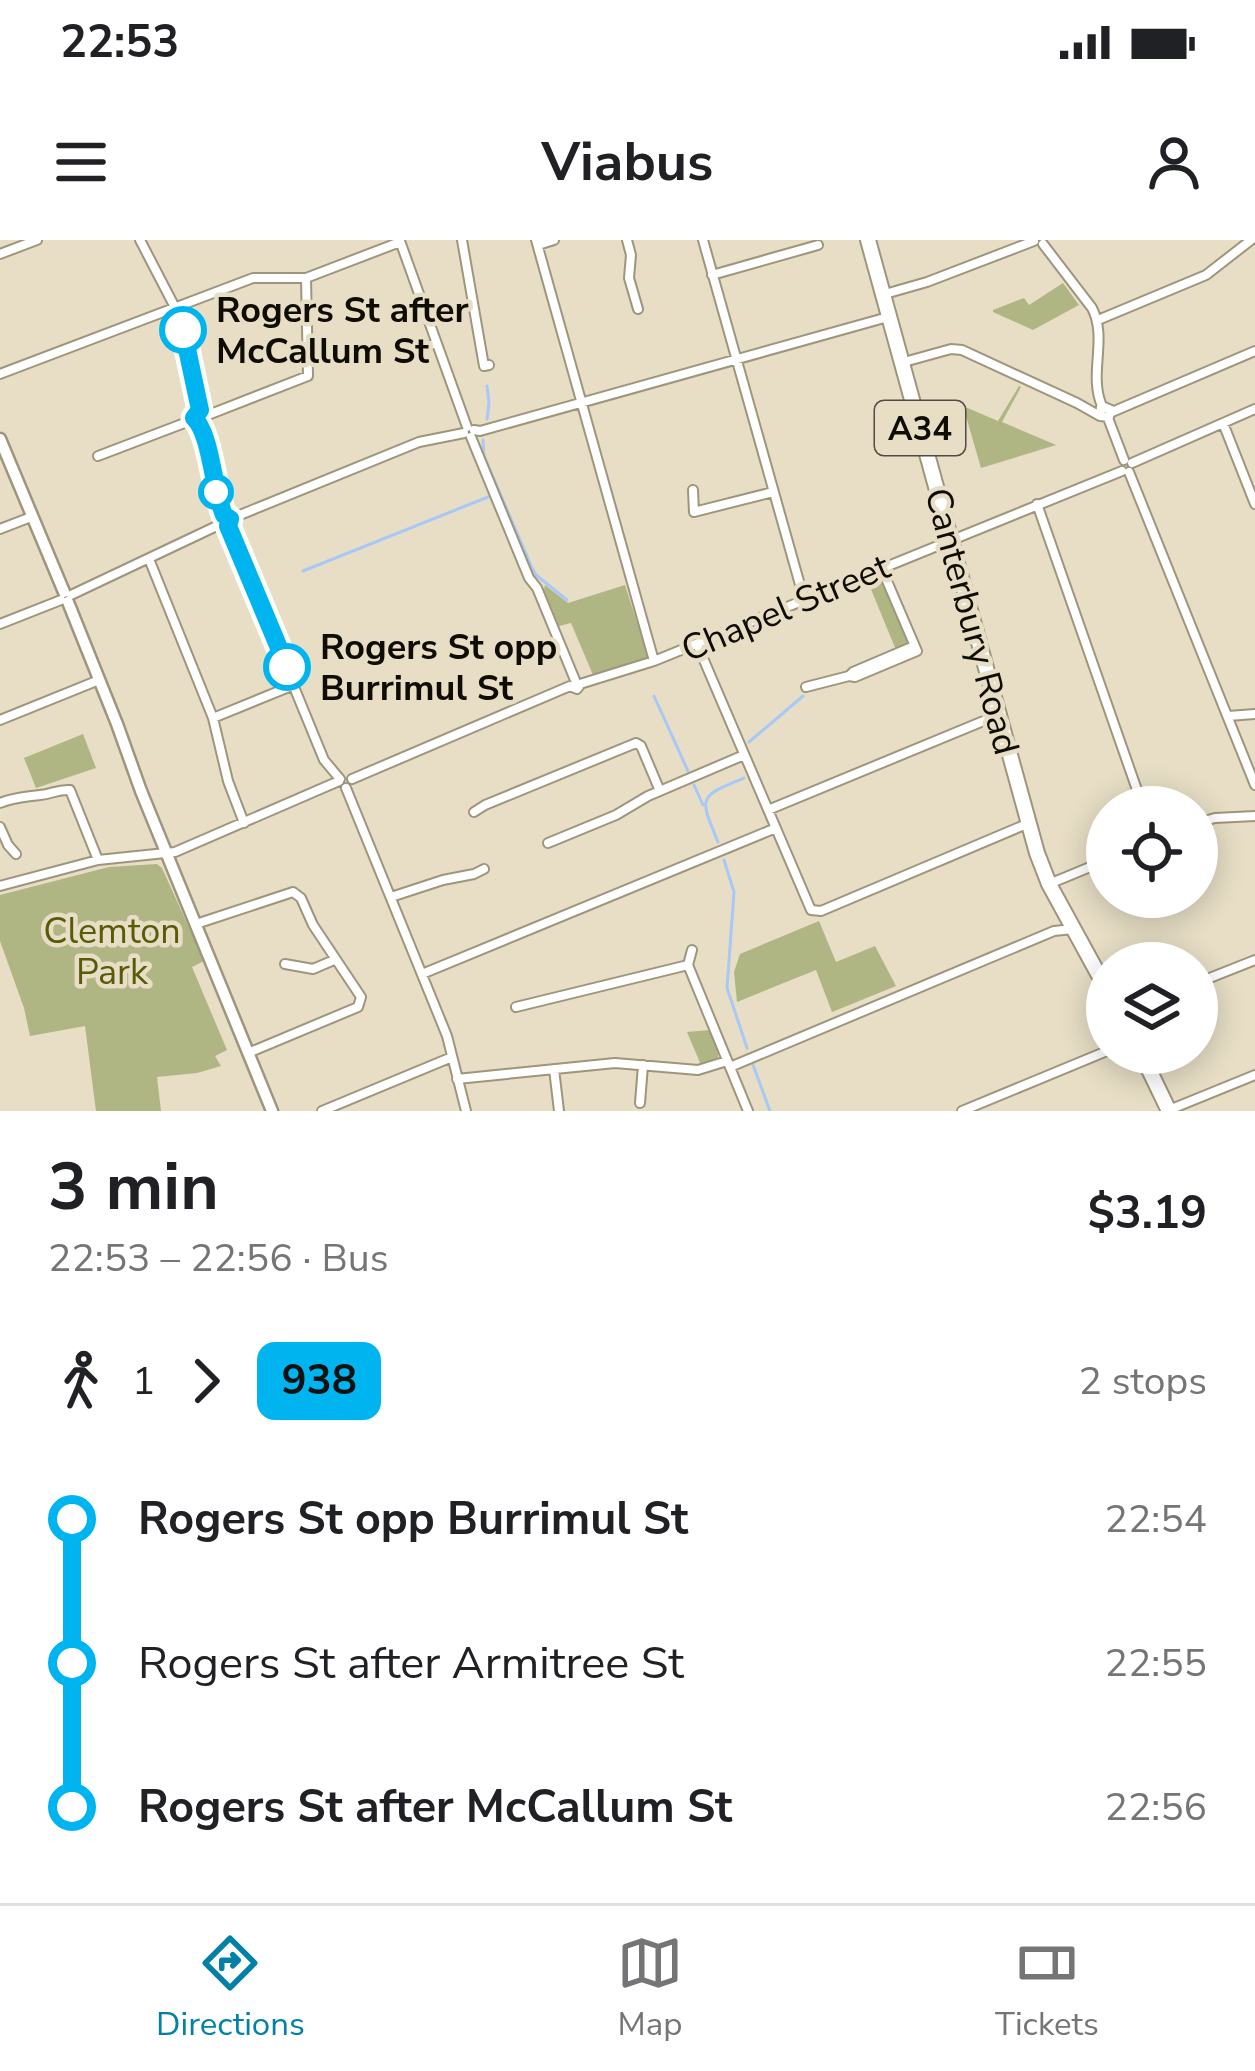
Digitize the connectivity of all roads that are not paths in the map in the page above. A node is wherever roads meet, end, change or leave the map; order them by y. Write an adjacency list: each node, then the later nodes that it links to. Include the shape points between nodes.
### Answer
1 (37, 240): 13 (street)
2 (140, 240): 17 (street)
3 (462, 240): 26 (street)
4 (554, 240): 11 (street)
5 (627, 240): 18 (street)
6 (703, 240): 14 (street)
7 (868, 240): 16 (highway, Canterbury Road / A34)
8 (1252, 240): 20 (street, via 1206,275)
9 (399, 241): 15 (street); 21 (street)
10 (1040, 241): 16 (street); 20 (street)
11 (537, 242): 29 (street)
12 (818, 245): 14 (street)
13 (0, 254)
14 (712, 275): 24 (street)
15 (306, 278): 17 (street, via 253,278); 33 (street, via 308,376)
16 (883, 294): 19 (highway, Canterbury Road / A34)
17 (176, 306): 27 (street); 33 (street)
18 (638, 309)
19 (889, 317): 24 (street); 25 (highway, Canterbury Road / A34)
20 (1098, 320): 28 (street)
21 (435, 343): 23 (street); 35 (street)
22 (1255, 351): 32 (street)
23 (412, 352)
24 (736, 360): 29 (street); 40 (street)
25 (902, 362): 30 (street, via 962,350); 46 (highway, Canterbury Road / A34)
26 (489, 365)
27 (0, 374)
28 (1096, 391): 30 (street); 32 (street)
29 (582, 403): 35 (street); 53 (street)
30 (1077, 403): 32 (street)
31 (1255, 409): 34 (street, Chapel Street)
32 (1105, 412): 38 (street)
33 (201, 417): 37 (street); 44 (street)
34 (1222, 423): 38 (street, Chapel Street); 42 (street)
35 (469, 432): 44 (street, via 419,442); 55 (street)
36 (0, 439): 43 (main road)
37 (98, 455)
38 (1126, 466): 41 (street, Chapel Street); 60 (street)
39 (693, 490): 40 (street, via 694,512)
40 (773, 492): 50 (street)
41 (1037, 504): 46 (street, Chapel Street); 68 (street)
42 (1255, 504)
43 (31, 517): 45 (street); 49 (main road)
44 (226, 521): 47 (street); 56 (street)
45 (0, 529)
46 (950, 538): 48 (street, Chapel Street); 58 (highway, Canterbury Road / A34)
47 (149, 559): 49 (street); 61 (street)
48 (881, 567): 50 (street, Chapel Street); 57 (street, via 916,648)
49 (66, 597): 51 (street); 54 (main road)
50 (804, 599): 52 (street, Chapel Street)
51 (0, 624)
52 (697, 644): 53 (street, Chapel Street); 64 (street)
53 (654, 661): 55 (street, Chapel Street)
54 (100, 680): 62 (street); 83 (main road)
55 (575, 683): 66 (street, Chapel Street)
56 (294, 685): 61 (street); 63 (street)
57 (806, 687)
58 (1000, 714): 73 (street); 78 (highway, Canterbury Road / A34)
59 (1255, 714): 60 (street)
60 (1228, 716): 67 (street)
61 (213, 718): 77 (street)
62 (0, 720)
63 (323, 753): 65 (street); 66 (street)
64 (744, 755): 70 (street); 73 (street)
65 (329, 768): 66 (street); 69 (street, via 332,780)
66 (343, 781): 69 (street, Chapel Street); 71 (street, Chapel Street); 89 (street)
67 (1255, 785)
68 (1136, 786)
69 (323, 787): 71 (street, Chapel Street)
70 (660, 791): 74 (street, via 636,743); 81 (street)
71 (309, 795): 77 (street, Chapel Street)
72 (0, 803): 84 (street, via 70,790)
73 (768, 810): 80 (street)
74 (474, 812)
75 (1255, 816): 76 (street)
76 (1218, 818)
77 (244, 823): 83 (street, Chapel Street)
78 (1029, 823): 80 (street, via 814,912); 87 (highway, Canterbury Road / A34)
79 (0, 827): 82 (street)
80 (776, 828): 98 (street)
81 (548, 843)
82 (16, 854)
83 (168, 854): 84 (street, Chapel Street); 91 (main road)
84 (98, 860): 88 (street, Chapel Street)
85 (484, 869): 89 (street)
86 (1086, 869): 87 (street)
87 (1049, 884): 90 (highway, Canterbury Road / A34)
88 (0, 886)
89 (391, 896): 98 (street)
90 (1070, 923): 93 (highway, Canterbury Road / A34); 104 (street)
91 (196, 924): 94 (street, via 293,892); 101 (main road)
92 (692, 950): 97 (street)
93 (1086, 952)
94 (334, 960): 96 (street, via 313,969); 101 (street, via 359,992 360,1006)
95 (1255, 960): 99 (street)
96 (285, 964)
97 (688, 964): 100 (street); 104 (street)
98 (422, 974): 102 (street)
99 (1218, 975)
100 (516, 1007)
101 (248, 1053): 112 (main road)
102 (452, 1057): 109 (street); 113 (street)
103 (1086, 1060): 117 (street)
104 (729, 1064): 105 (street); 116 (street)
105 (643, 1066): 106 (street); 110 (street)
106 (554, 1069): 109 (street); 115 (street)
107 (1151, 1074): 111 (highway)
108 (1255, 1075): 111 (street)
109 (458, 1079): 114 (street)
110 (640, 1103)
111 (1169, 1110)
112 (272, 1111)
113 (322, 1111)
114 (466, 1111)
115 (559, 1111)
116 (748, 1111)
117 (962, 1111)

